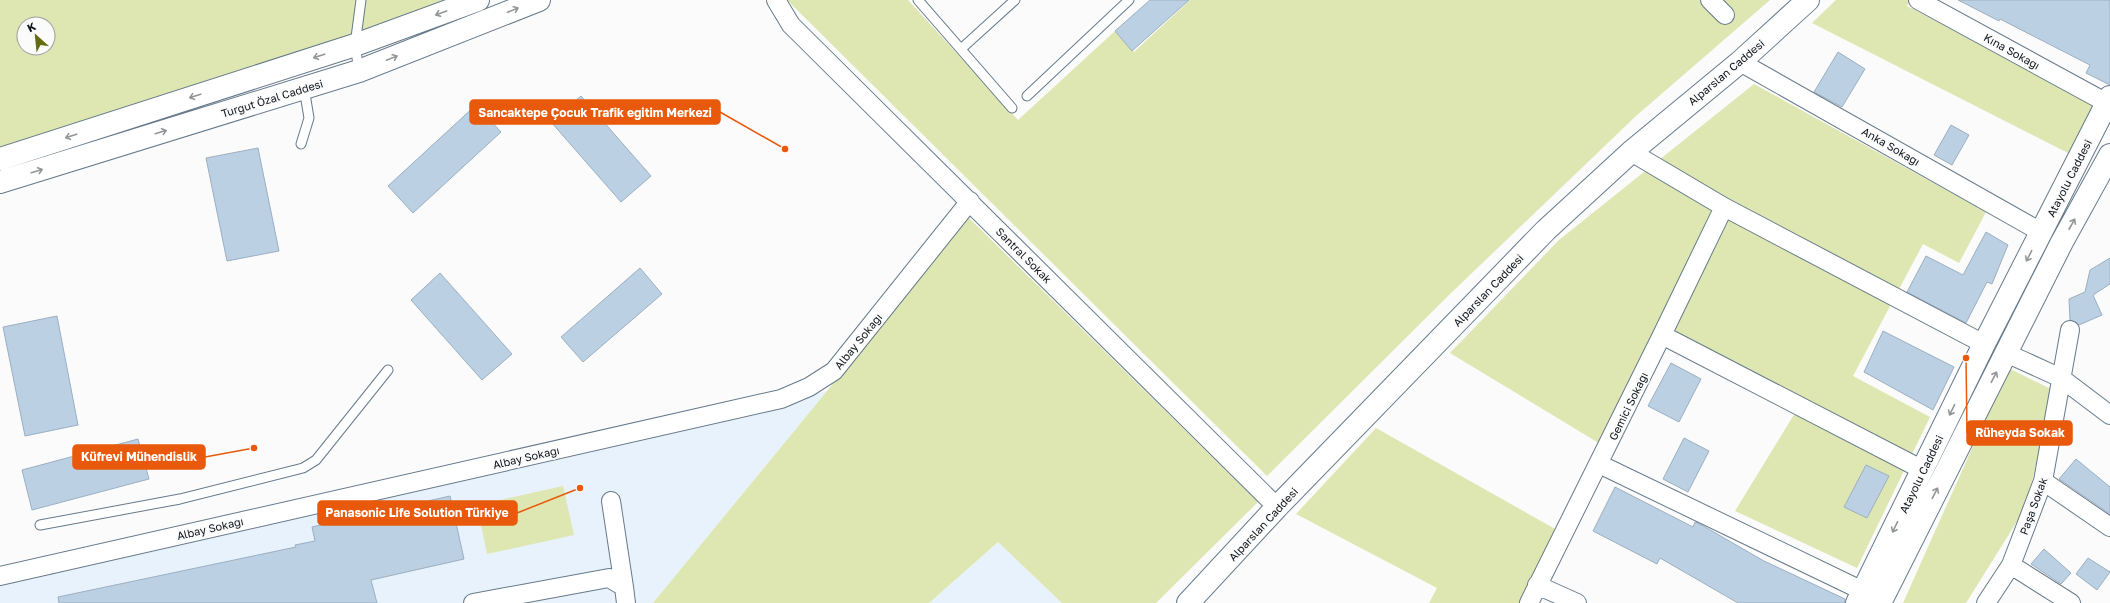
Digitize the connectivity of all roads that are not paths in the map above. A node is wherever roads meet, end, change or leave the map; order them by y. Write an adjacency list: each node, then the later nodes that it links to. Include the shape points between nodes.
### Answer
1 (361, 0): 12 (lane)
2 (478, 0): 12 (street, one-way to 12)
3 (539, 0): 15 (street, Turgut Özal Caddesi, one-way to 3)
4 (776, 0): 25 (street, Santral Sokak, via 791,25)
5 (918, 0): 13 (lane)
6 (1015, 0): 13 (lane)
7 (1130, 0): 17 (lane)
8 (1710, 0): 11 (street)
9 (1808, 0): 14 (street, Alparslan Caddesi)
10 (1918, 0): 18 (street, Kına Sokağı)
11 (1725, 15)
12 (355, 44): 15 (lane); 22 (street, one-way to 22)
13 (961, 49): 19 (lane)
14 (1740, 62): 21 (street, Alparslan Caddesi); 27 (street, Anka Sokağı)
15 (359, 71): 16 (street, Turgut Özal Caddesi)
16 (304, 88): 20 (lane, via 309,118); 24 (street, Turgut Özal Caddesi, one-way to 16)
17 (1027, 96)
18 (2108, 100): 27 (street, Atayolu Caddesi)
19 (1012, 108)
20 (300, 144)
21 (1631, 152): 26 (street); 39 (street, Alparslan Caddesi, via 1546,230)
22 (0, 159)
23 (2109, 162): 31 (street, Atayolu Caddesi, one-way to 23, via 2062,242)
24 (0, 182)
25 (970, 201): 39 (street, Santral Sokak); 43 (street, Albay Sokağı, via 834,371 809,387 781,399)
26 (1724, 207): 29 (street, Gemici Sokağı); 30 (street)
27 (2041, 232): 30 (street, Atayolu Caddesi, one-way to 30)
28 (2070, 330): 33 (street, Paşa Sokak)
29 (1662, 335): 35 (street, Gemici Sokağı); 36 (street)
30 (1984, 344): 31 (street); 36 (street, Atayolu Caddesi, one-way to 36)
31 (2006, 354): 33 (street); 46 (street, Atayolu Caddesi, one-way to 31)
32 (388, 370): 40 (lane, via 316,460 303,468 180,499)
33 (2061, 378): 34 (street); 37 (street, Paşa Sokak)
34 (2110, 415)
35 (1599, 464): 44 (street, Gemici Sokağı); 46 (street)
36 (1923, 470): 46 (street, Atayolu Caddesi, one-way to 46)
37 (2043, 481): 41 (street); 42 (street, Paşa Sokak)
38 (611, 501): 45 (street)
39 (1278, 508): 48 (street, Alparslan Caddesi)
40 (40, 525)
41 (2110, 527)
42 (2011, 565): 51 (street, Paşa Sokak); 52 (street)
43 (0, 576)
44 (1537, 585): 49 (street, Gemici Sokağı); 50 (street)
45 (625, 595): 47 (street, via 609,578)
46 (1867, 599)
47 (473, 603)
48 (1188, 603)
49 (1529, 603)
50 (1577, 603)
51 (1986, 603)
52 (2070, 603)

